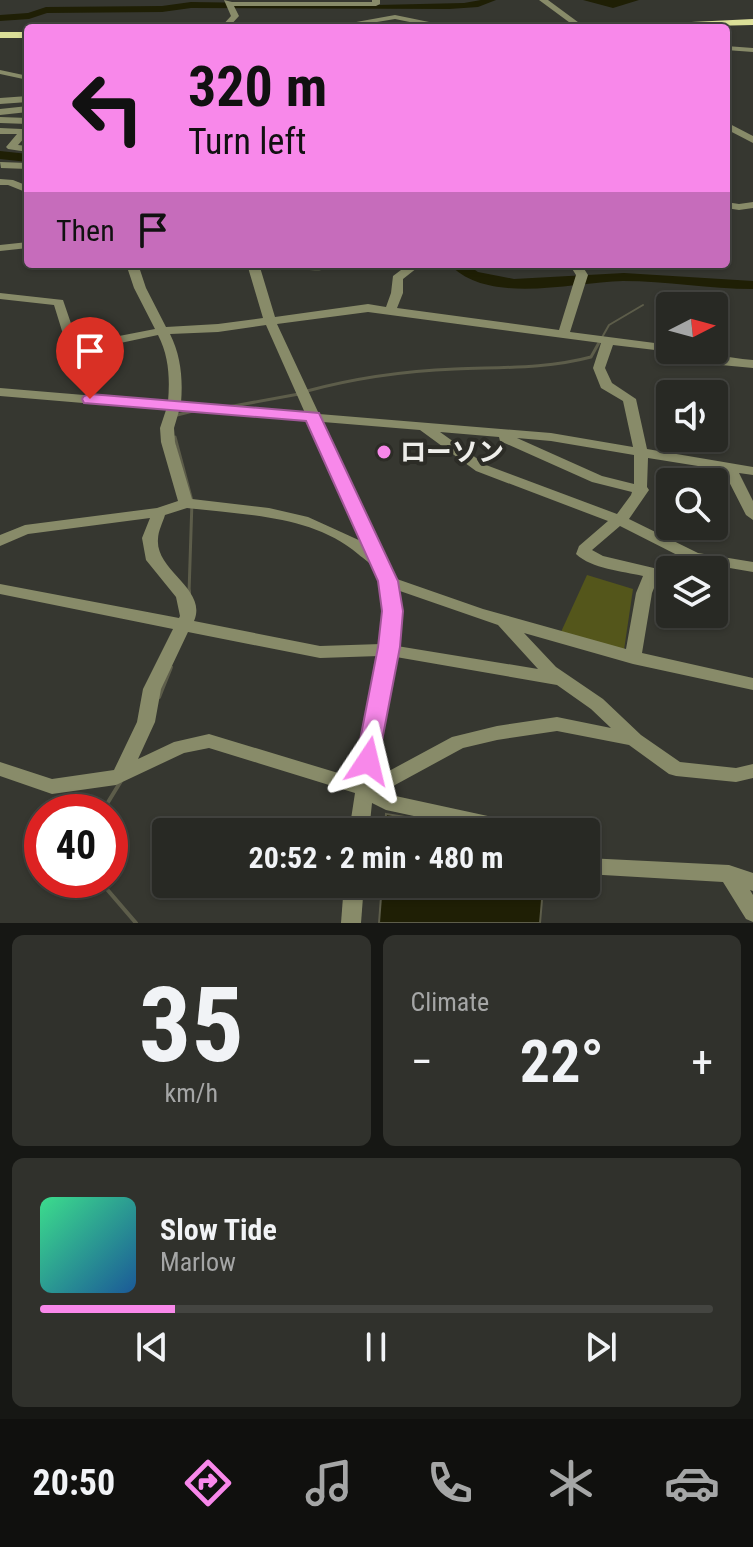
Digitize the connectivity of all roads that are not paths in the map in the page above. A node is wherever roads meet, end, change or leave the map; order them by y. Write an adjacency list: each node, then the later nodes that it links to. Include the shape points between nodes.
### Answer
1 (376, 0): 3 (street)
2 (543, 0): 9 (street)
3 (355, 2): 4 (street)
4 (231, 4): 6 (street)
5 (753, 22): 10 (main road)
6 (229, 24)
7 (352, 24): 8 (street, via 395,17)
8 (429, 24)
9 (576, 24)
10 (712, 24)
11 (0, 35): 12 (main road)
12 (24, 35)
13 (730, 48): 14 (street)
14 (753, 50)
15 (0, 72): 16 (street)
16 (24, 77)
17 (24, 99): 18 (street)
18 (0, 101)
19 (24, 109): 20 (street)
20 (0, 112)
21 (0, 120): 22 (street)
22 (24, 126)
23 (24, 127): 26 (street)
24 (730, 127): 27 (street)
25 (24, 130): 28 (street)
26 (0, 131)
27 (753, 140)
28 (6, 146)
29 (1, 165): 30 (street)
30 (24, 166)
31 (24, 169): 32 (street)
32 (5, 182): 33 (street)
33 (24, 189)
34 (753, 205): 35 (street)
35 (730, 206)
36 (24, 245): 37 (street)
37 (0, 248)
38 (133, 268): 47 (street)
39 (254, 268): 46 (street)
40 (303, 268): 42 (street)
41 (411, 268): 45 (street, via 397,278)
42 (340, 269)
43 (579, 275): 48 (street)
44 (0, 296): 47 (street, via 59,302 73,347)
45 (391, 310): 46 (street, via 368,308); 48 (street)
46 (270, 321): 47 (street); 55 (street)
47 (162, 331): 54 (street, via 173,359)
48 (564, 333): 49 (street)
49 (608, 342): 50 (street); 58 (street, via 599,368 606,385 629,399)
50 (656, 347)
51 (728, 362): 52 (street)
52 (753, 364)
53 (0, 392): 54 (street)
54 (174, 406): 55 (street); 62 (street, via 168,442)
55 (313, 417): 56 (street); 67 (street)
56 (420, 424): 57 (street); 65 (street, via 481,468)
57 (491, 431): 58 (street); 61 (street, via 597,479)
58 (640, 452): 59 (street); 61 (street)
59 (729, 468): 60 (street); 64 (street)
60 (753, 471)
61 (642, 490): 65 (street)
62 (186, 503): 63 (street); 67 (street, via 308,522 352,541)
63 (159, 512): 66 (street, via 25,530); 72 (street, via 151,549 184,596 188,616)
64 (753, 515)
65 (619, 520): 68 (street, via 694,557); 74 (street, via 584,554 652,573)
66 (0, 541)
67 (381, 565): 69 (street)
68 (753, 567)
69 (388, 581): 71 (street); 73 (street)
70 (0, 589): 72 (street)
71 (503, 621): 74 (street); 75 (street)
72 (183, 626): 73 (street, via 320,652); 80 (street, via 152,689 146,722)
73 (388, 650): 75 (street); 81 (street)
74 (633, 658): 76 (street)
75 (561, 679): 77 (street)
76 (753, 684)
77 (635, 740): 79 (street, via 676,769 736,775); 81 (street, via 557,724 497,733 458,742 382,784)
78 (0, 769): 80 (street, via 52,787)
79 (753, 771)
80 (121, 776): 81 (street, via 180,747 209,741)
81 (364, 788): 82 (street); 83 (street, via 386,802)
82 (361, 818)
83 (460, 818)
84 (600, 867): 85 (street)
85 (729, 874): 86 (street); 88 (street)
86 (753, 882)
87 (353, 898): 89 (street)
88 (753, 913)
89 (351, 923)

